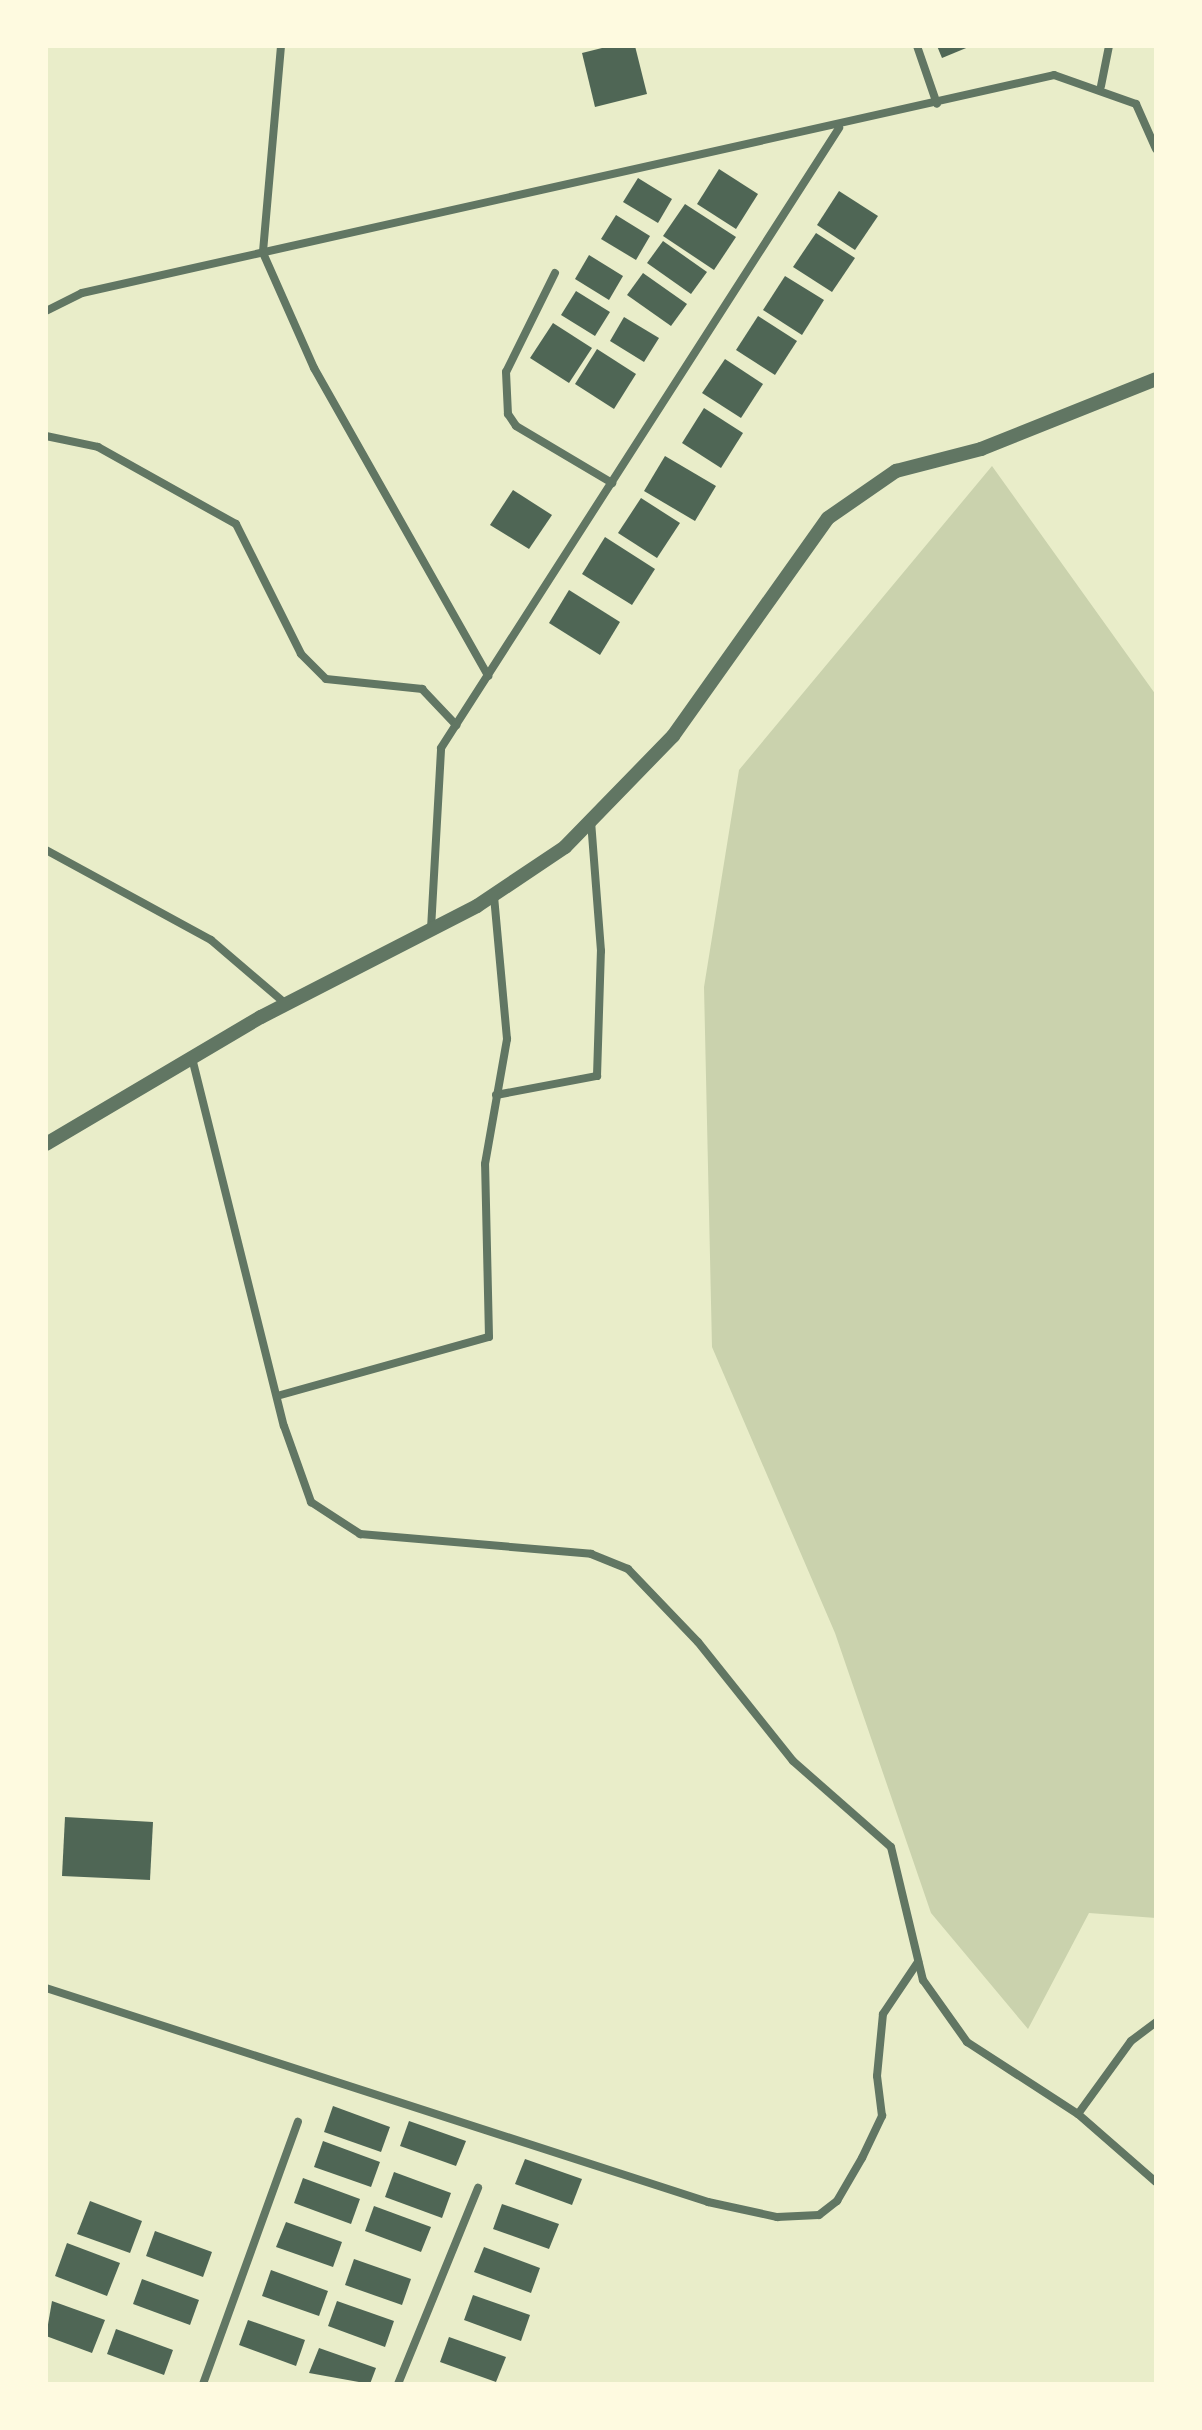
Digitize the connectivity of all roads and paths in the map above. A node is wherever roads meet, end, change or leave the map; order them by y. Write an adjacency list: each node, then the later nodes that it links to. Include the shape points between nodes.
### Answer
1 (281, 46): 8 (street)
2 (917, 46): 5 (street)
3 (1109, 46): 4 (street)
4 (1101, 86): 5 (street, via 1054,75); 7 (street, via 1136,104)
5 (937, 104): 6 (street)
6 (839, 127): 8 (street); 13 (street)
7 (1156, 149)
8 (263, 253): 10 (street, via 82,293); 14 (street, via 314,368)
9 (555, 273): 13 (street, via 506,372 508,414 516,426)
10 (46, 311)
11 (1154, 381): 16 (street, via 981,449 896,471 828,518 673,736)
12 (46, 436): 15 (street, via 98,447 236,524 301,654 326,679 422,689)
13 (612, 483): 14 (street)
14 (488, 676): 15 (street)
15 (456, 725): 19 (street, via 441,748)
16 (591, 820): 18 (street); 22 (street, via 601,951 597,1076)
17 (46, 850): 20 (street, via 211,940)
18 (494, 895): 19 (street); 22 (street, via 507,1039)
19 (431, 930): 20 (street)
20 (286, 1004): 21 (street)
21 (192, 1058): 23 (street); 24 (street)
22 (496, 1095): 24 (street, via 485,1164 489,1337)
23 (46, 1144)
24 (277, 1396): 25 (street, via 311,1502 360,1534 591,1554 628,1569 698,1642 793,1761 891,1847)
25 (918, 1962): 26 (street, via 883,2014 877,2076 882,2116 862,2158 837,2201 819,2215 777,2217 708,2202); 28 (street, via 967,2042)
26 (46, 1988)
27 (1156, 2022): 28 (street, via 1131,2041)
28 (1078, 2114): 30 (street)
29 (298, 2122): 32 (street)
30 (1156, 2182)
31 (478, 2188): 33 (street)
32 (203, 2384)
33 (398, 2384)

